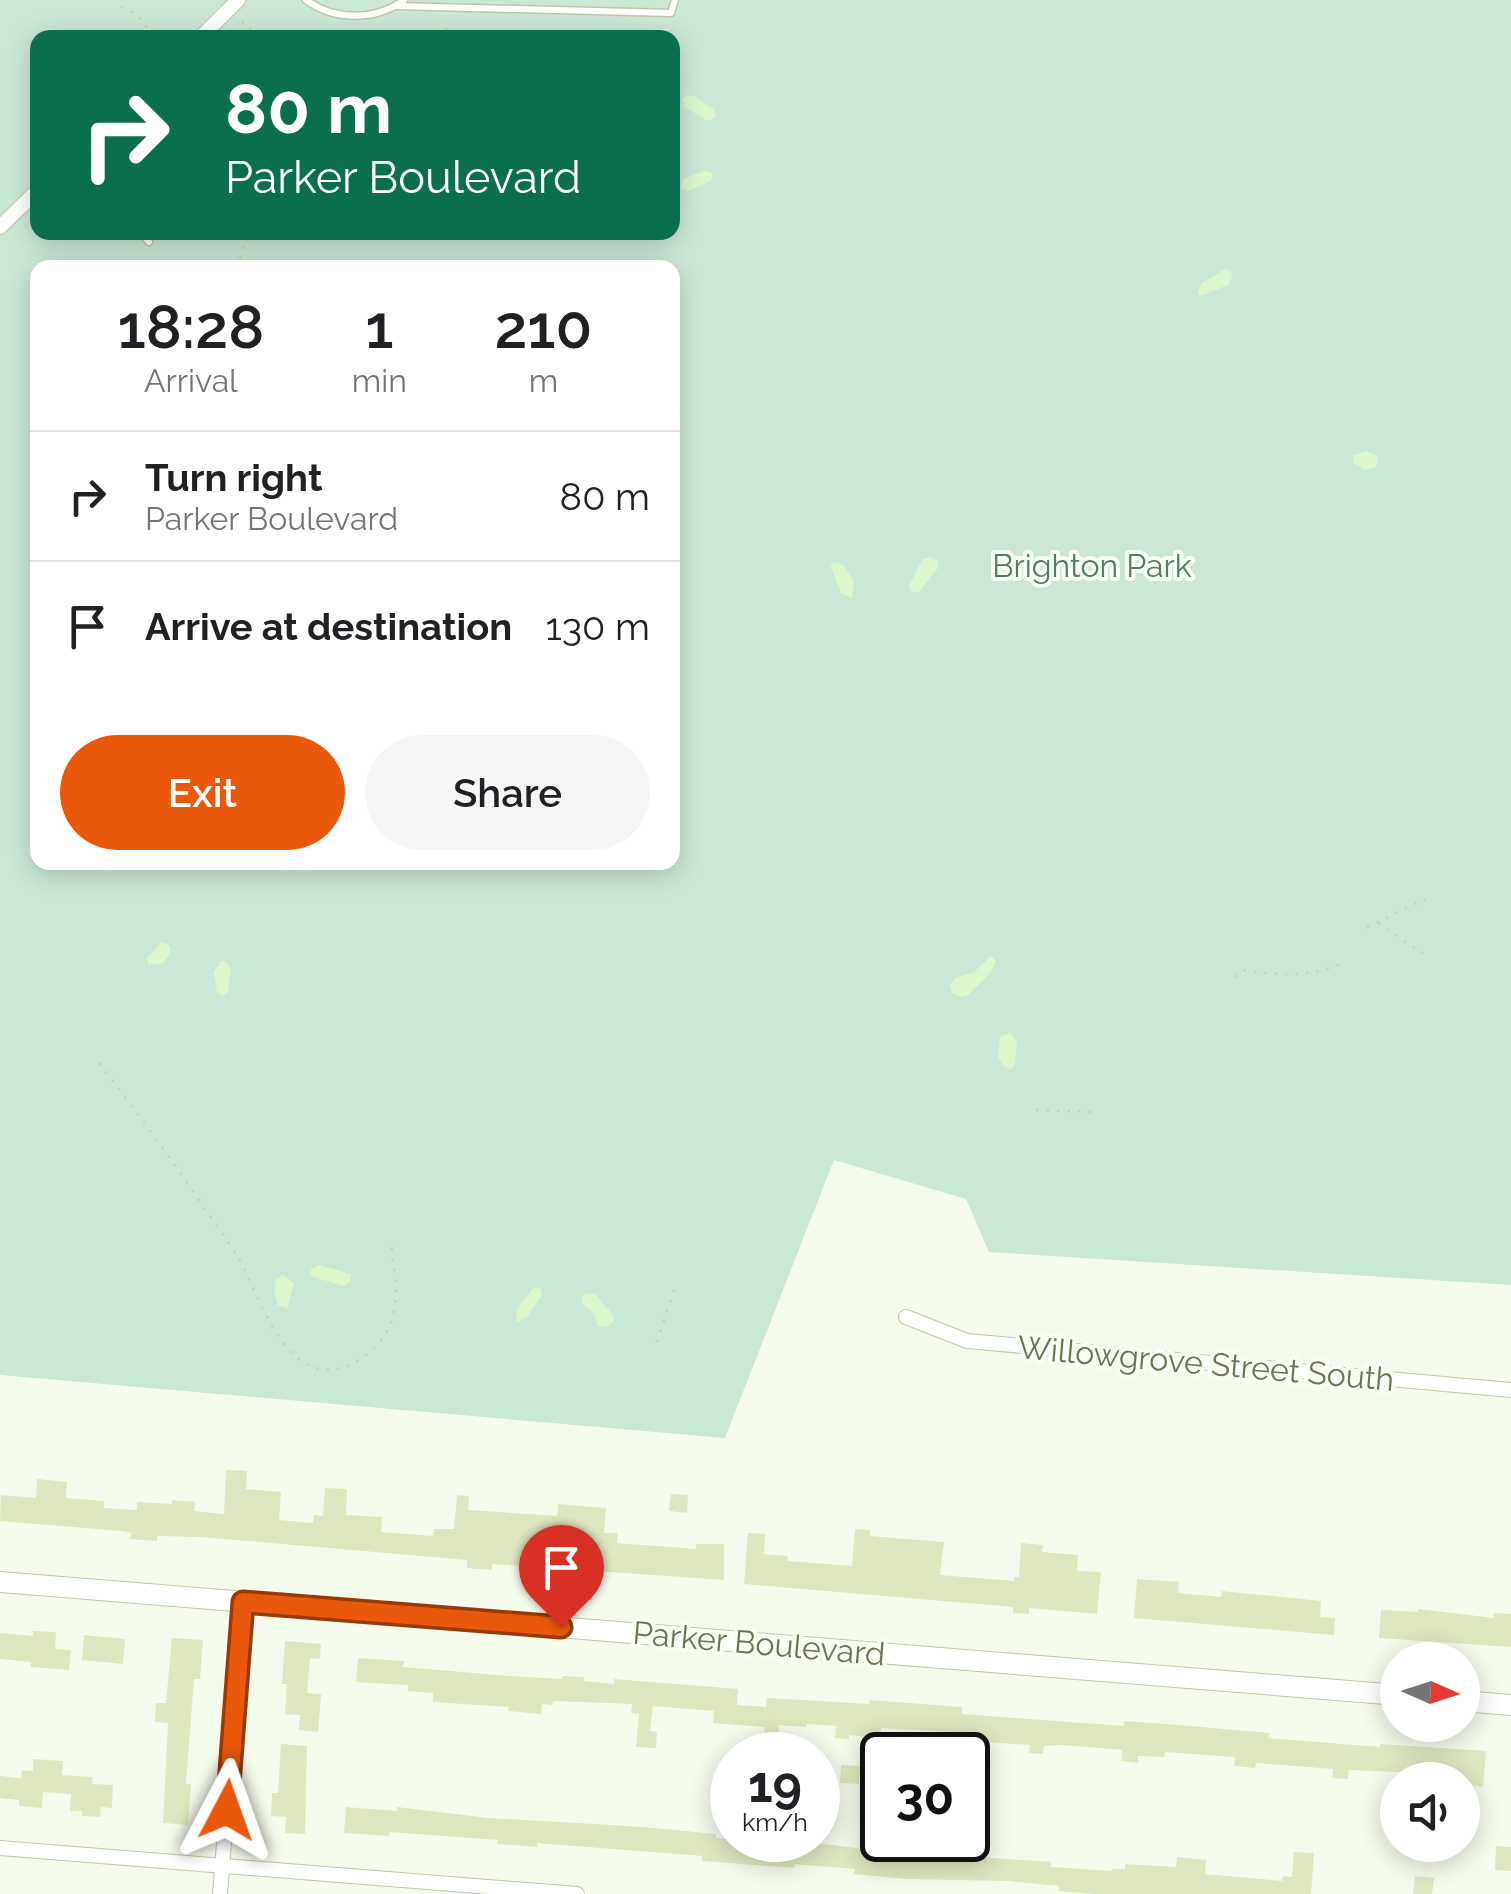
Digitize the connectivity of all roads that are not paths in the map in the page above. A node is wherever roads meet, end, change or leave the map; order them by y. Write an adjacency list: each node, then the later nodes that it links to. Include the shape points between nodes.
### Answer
1 (238, 0): 6 (street)
2 (306, 0): 5 (lane, via 356,16)
3 (404, 0): 5 (lane)
4 (675, 0): 5 (lane, via 671,13)
5 (396, 6)
6 (208, 30)
7 (30, 198): 8 (street)
8 (0, 228)
9 (906, 1317): 10 (street, Willowgrove Street South, via 966,1341)
10 (1511, 1390)
11 (0, 1582): 12 (street, Parker Boulevard)
12 (243, 1602): 13 (street, Parker Boulevard); 17 (street)
13 (1380, 1694)
14 (1480, 1702): 15 (street)
15 (1511, 1705)
16 (0, 1848): 17 (street)
17 (223, 1866): 18 (street); 19 (street)
18 (220, 1894)
19 (577, 1894)

